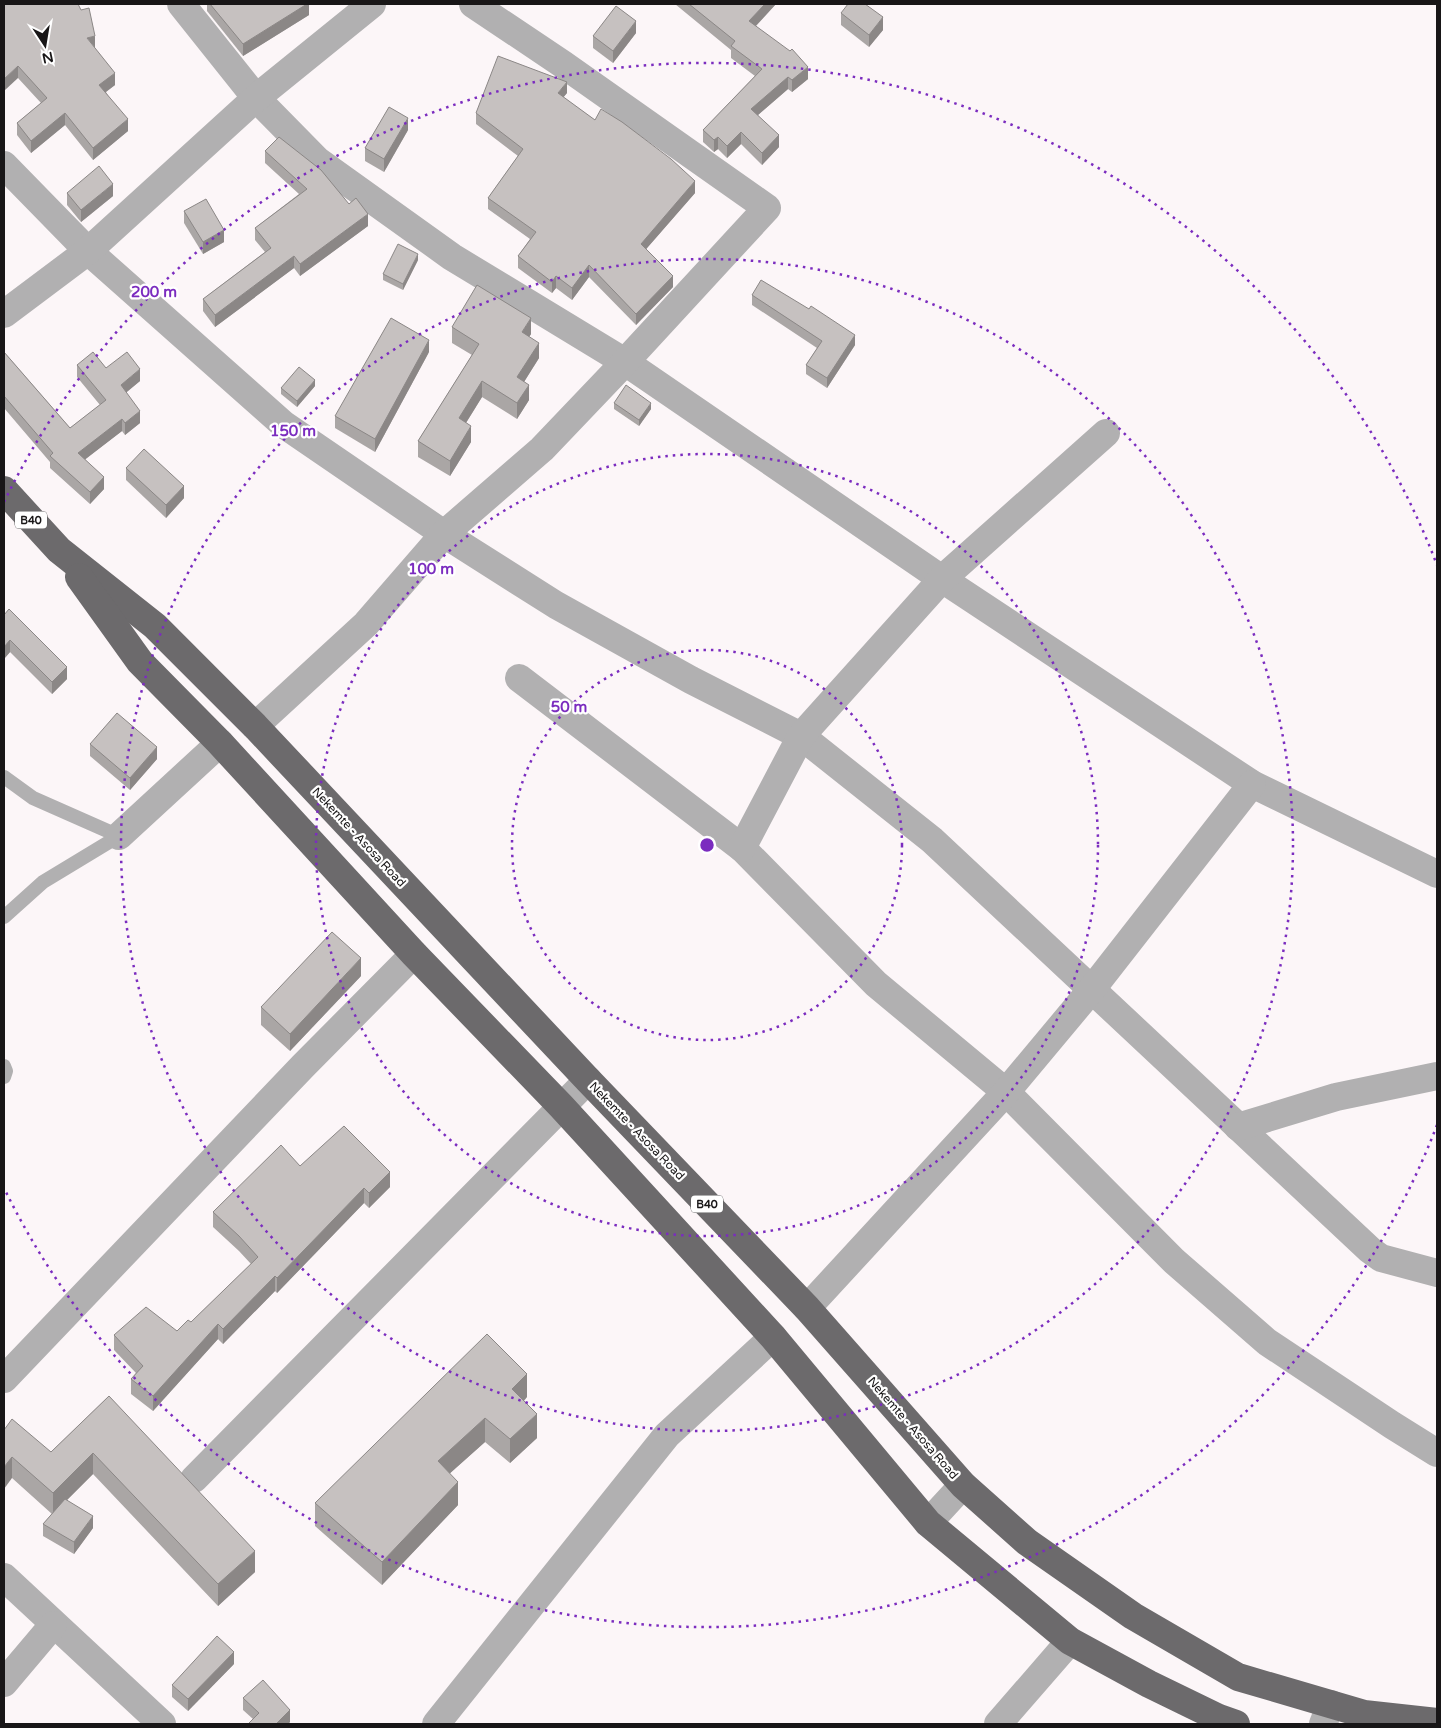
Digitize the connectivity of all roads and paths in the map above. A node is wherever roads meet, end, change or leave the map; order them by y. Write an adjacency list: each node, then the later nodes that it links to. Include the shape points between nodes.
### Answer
1 (182, 4): 4 (street)
2 (372, 4): 4 (street)
3 (473, 4): 8 (street, via 767,208)
4 (256, 98): 6 (street); 8 (street, via 318,161 444,252)
5 (4, 165): 6 (street)
6 (88, 251): 7 (street); 11 (street, via 283,424)
7 (4, 314)
8 (625, 362): 11 (street, via 542,449); 13 (street)
9 (1106, 433): 13 (street)
10 (4, 490): 12 (highway, Nekemte - Asosa Road / B40)
11 (444, 534): 15 (street, via 366,624); 16 (street, via 556,606)
12 (59, 550): 15 (highway, Nekemte - Asosa Road / B40, via 155,626); 17 (highway, B40, via 140,662)
13 (942, 579): 16 (street); 19 (street)
14 (519, 678): 21 (street)
15 (255, 726): 29 (highway, Nekemte - Asosa Road / B40)
16 (801, 736): 21 (street); 25 (street, via 932,840)
17 (220, 743): 20 (street); 24 (highway, B40)
18 (4, 778): 20 (lane, via 33,798)
19 (1252, 784): 22 (street); 25 (street)
20 (119, 836): 23 (lane, via 43,882)
21 (742, 848): 30 (street, via 876,984)
22 (1437, 874)
23 (4, 917)
24 (414, 954): 31 (highway, B40); 36 (street)
25 (1092, 989): 30 (street); 32 (street)
26 (4, 1066): 28 (lane)
27 (1437, 1076): 32 (street, via 1336,1098)
28 (4, 1077)
29 (588, 1080): 31 (street); 34 (highway, Nekemte - Asosa Road / B40)
30 (1006, 1092): 34 (street); 37 (street, via 1174,1261 1267,1342)
31 (561, 1106): 35 (highway, B40); 38 (street)
32 (1238, 1127): 33 (street, via 1370,1250 1381,1258)
33 (1437, 1273)
34 (807, 1308): 39 (highway, Nekemte - Asosa Road / B40)
35 (773, 1336): 40 (highway, B40); 48 (street, via 667,1435)
36 (4, 1379)
37 (1437, 1453)
38 (194, 1478)
39 (963, 1485): 40 (street); 45 (highway, Nekemte - Asosa Road / B40, via 1027,1542 1132,1616 1238,1677)
40 (928, 1523): 43 (highway, B40)
41 (4, 1577): 42 (street)
42 (53, 1625): 44 (street); 47 (street)
43 (1070, 1641): 49 (street); 50 (highway, B40, via 1150,1684)
44 (4, 1683)
45 (1327, 1714): 46 (highway, Nekemte - Asosa Road / B40, via 1364,1714)
46 (1437, 1722)
47 (162, 1724)
48 (436, 1724)
49 (998, 1724)
50 (1236, 1724)

